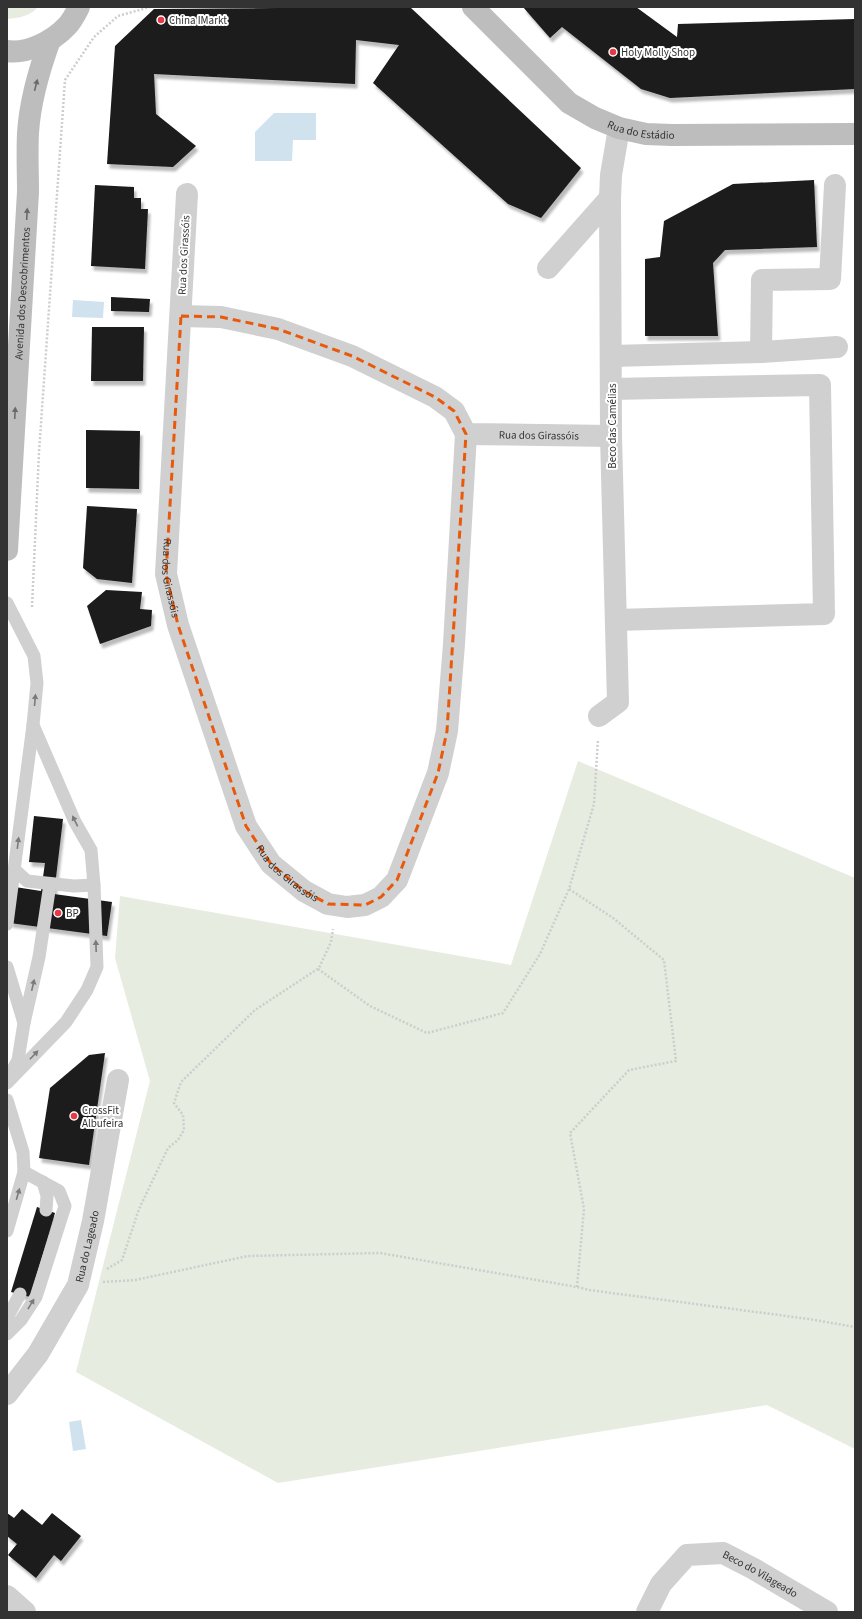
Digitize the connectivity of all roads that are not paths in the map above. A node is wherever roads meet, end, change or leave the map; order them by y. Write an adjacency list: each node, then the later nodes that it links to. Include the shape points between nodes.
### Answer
1 (473, 7): 5 (main road, Rua do Estádio, via 569,103)
2 (80, 11): 3 (main road, via 68,26)
3 (50, 40): 4 (main road, via 30,49); 18 (main road, Avenida dos Descobrimentos, one-way to 3, via 28,192 28,134 32,101)
4 (7, 51)
5 (619, 128): 6 (main road, Rua do Estádio, via 646,134 672,135); 9 (street, Beco das Camélias)
6 (855, 134)
7 (835, 186): 13 (street, via 830,279 762,280)
8 (187, 194): 11 (street, Rua dos Girassóis)
9 (610, 198): 10 (street); 14 (street, Beco das Camélias)
10 (548, 268)
11 (181, 316): 16 (street, via 221,318 278,329 352,356 435,397 454,411); 16 (street, Rua dos Girassóis, via 166,574 178,625 246,826 271,864 304,891 328,904 347,907 365,905 381,897 397,880 438,773 448,723)
12 (837, 347): 13 (street)
13 (761, 352): 14 (street)
14 (612, 356): 15 (street, Beco das Camélias)
15 (611, 389): 17 (street, Beco das Camélias); 20 (street, via 820,385 824,614)
16 (466, 434): 17 (street, Rua dos Girassóis)
17 (611, 436): 20 (street, Beco das Camélias)
18 (7, 550)
19 (7, 603): 22 (lane, one-way to 19, via 37,683 34,656)
20 (616, 620): 21 (street, Beco das Camélias, via 618,702)
21 (599, 716)
22 (33, 725): 23 (lane, one-way to 22); 25 (lane, one-way to 22, via 91,850 75,822)
23 (15, 870): 24 (lane, via 27,881); 26 (lane)
24 (50, 884): 25 (lane); 28 (lane, one-way to 24, via 39,957)
25 (94, 885): 31 (lane, one-way to 25, via 66,1022 97,967)
26 (7, 924)
27 (7, 967): 28 (lane)
28 (24, 1023): 29 (lane, via 18,1060)
29 (7, 1080)
30 (118, 1080): 40 (street, Rua do Lageado, via 93,1221 78,1285 38,1354)
31 (7, 1083)
32 (7, 1100): 33 (lane, via 23,1152)
33 (24, 1172): 34 (lane); 36 (lane, one-way to 33)
34 (43, 1182): 35 (lane); 39 (lane, one-way to 34, via 21,1320 36,1297 65,1206 59,1191)
35 (46, 1210)
36 (7, 1231)
37 (20, 1294): 38 (lane)
38 (7, 1318)
39 (7, 1334)
40 (7, 1394)
41 (7, 1596): 42 (street)
42 (25, 1612)
43 (647, 1612): 44 (street, Beco do Vilageado, via 662,1584 687,1555 723,1553)
44 (827, 1612)

